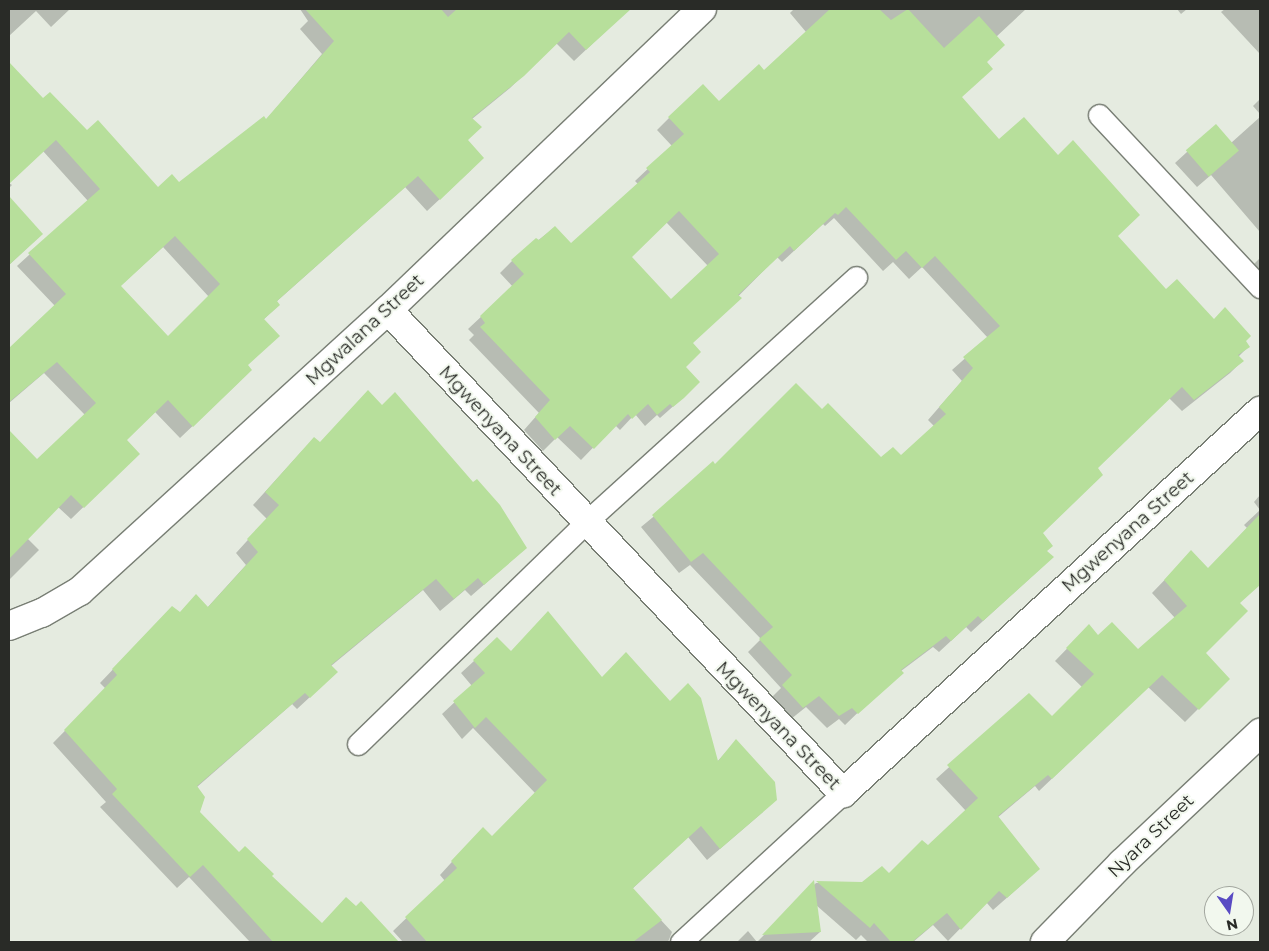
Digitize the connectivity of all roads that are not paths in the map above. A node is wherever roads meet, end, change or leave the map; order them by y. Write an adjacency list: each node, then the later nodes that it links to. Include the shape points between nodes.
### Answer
1 (702, 9): 5 (street, Mgwalana Street)
2 (1100, 115): 4 (lane)
3 (856, 277): 7 (lane)
4 (1260, 287)
5 (388, 310): 7 (street, Mgwenyana Street); 8 (street, Mgwalana Street, via 80,591 42,613)
6 (1260, 411): 11 (street, Mgwenyana Street)
7 (585, 523): 10 (lane); 11 (street, Mgwenyana Street)
8 (9, 626)
9 (1260, 734): 13 (street, Nyara Street, via 1122,862)
10 (358, 744)
11 (843, 793): 12 (lane)
12 (682, 942)
13 (1045, 942)

